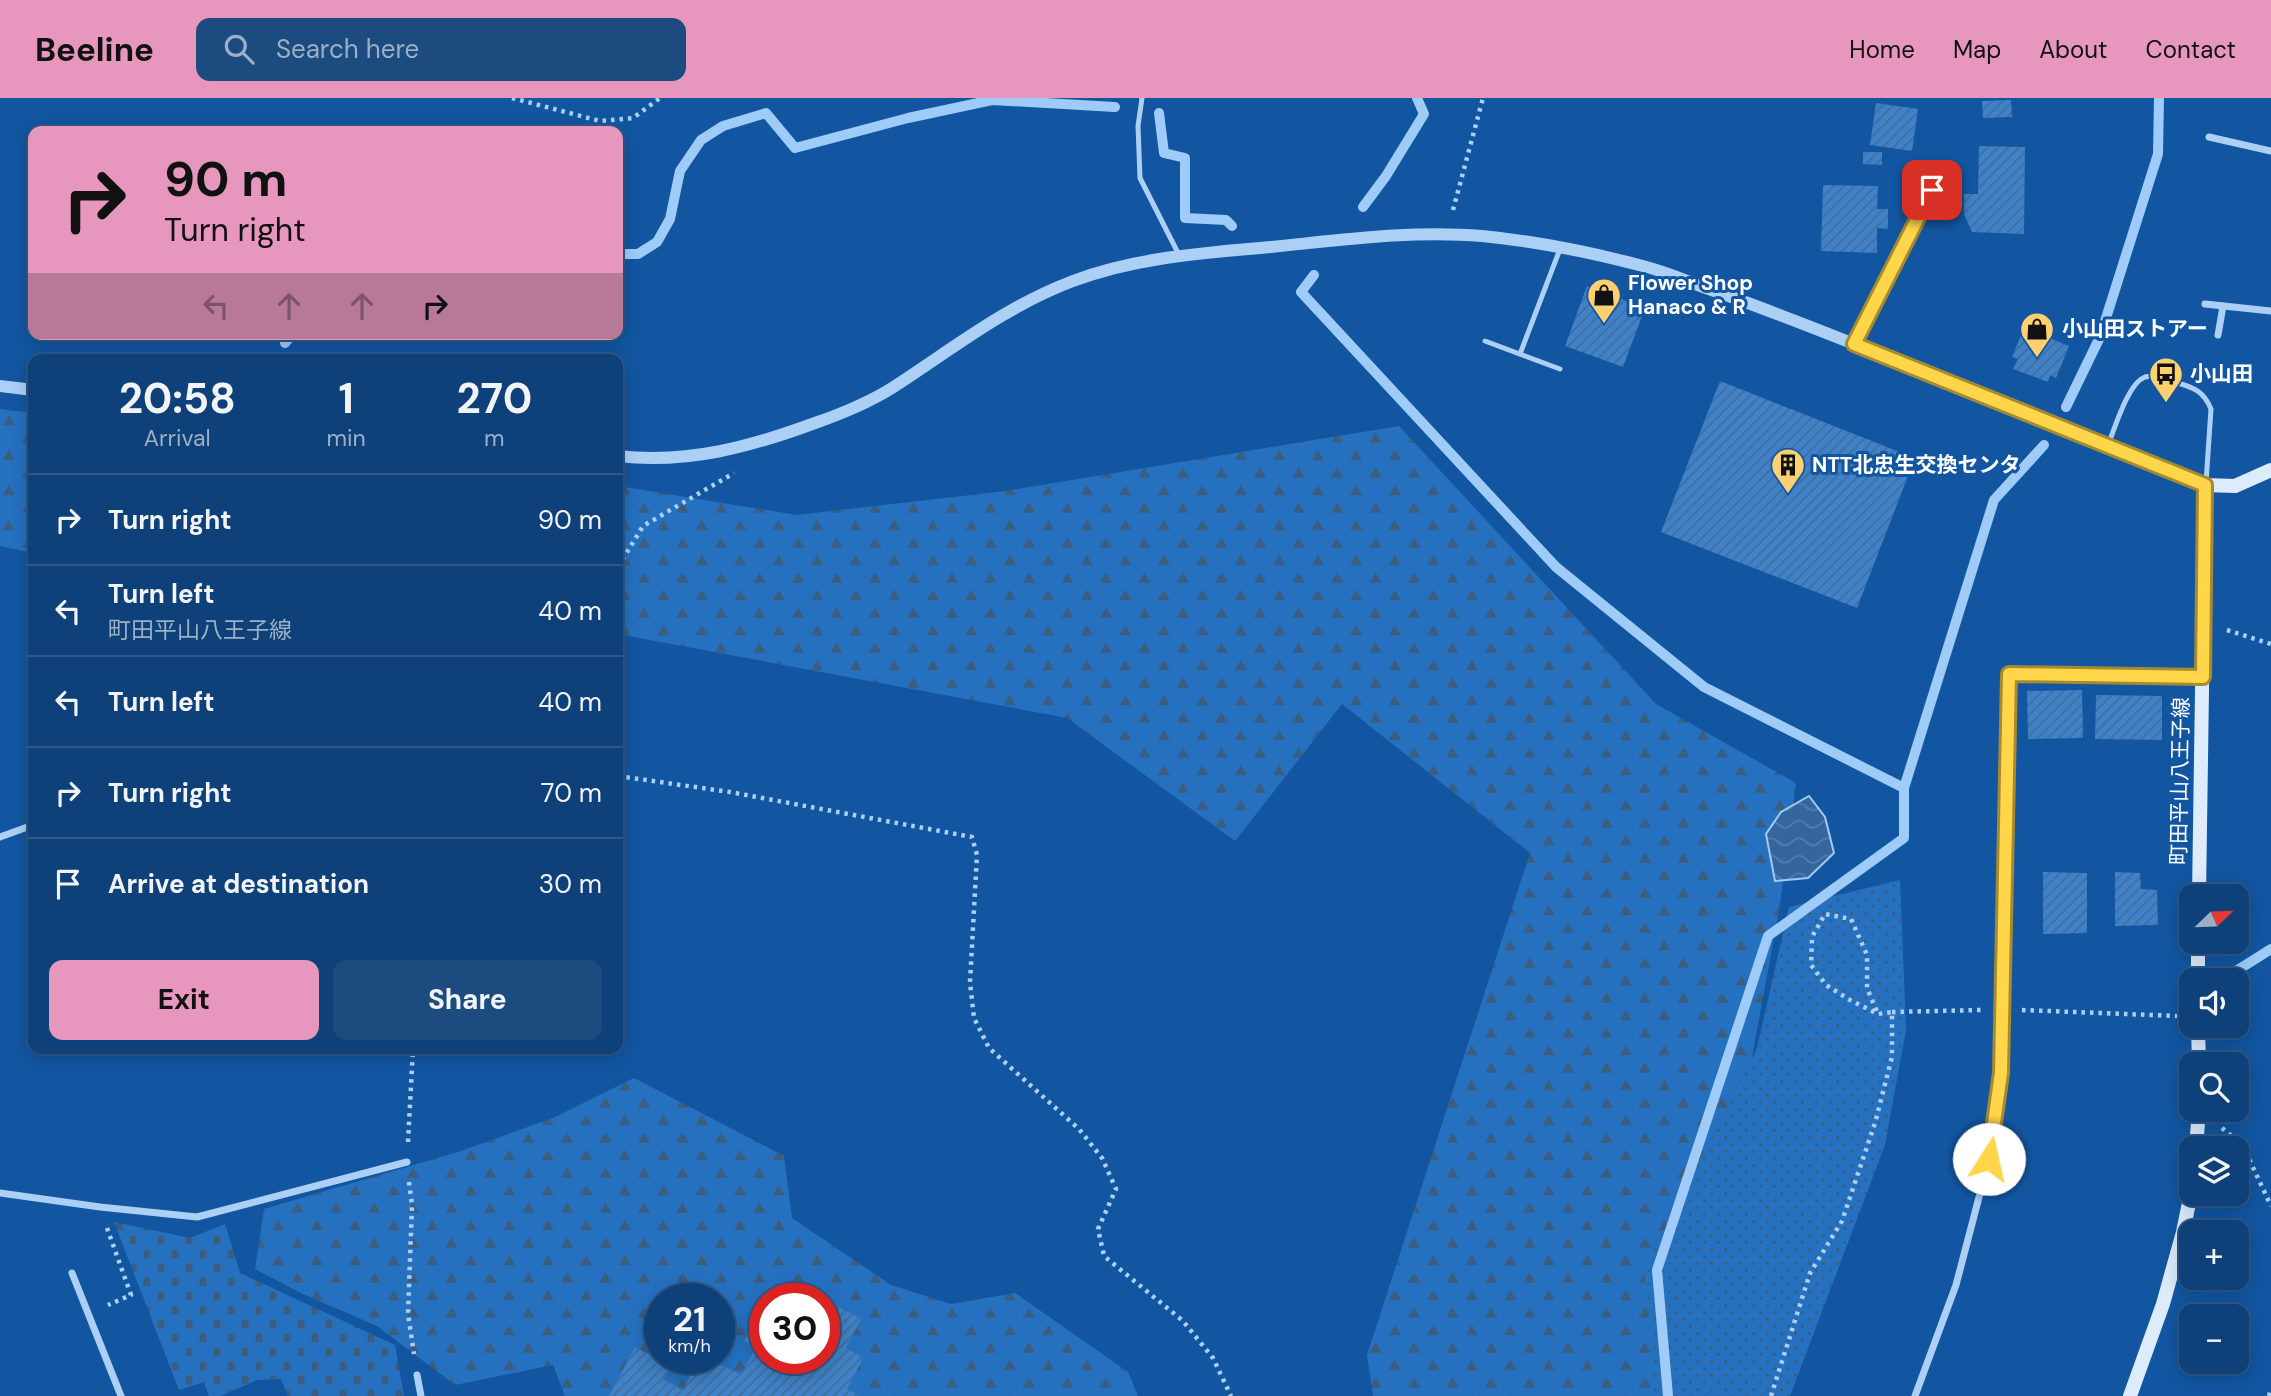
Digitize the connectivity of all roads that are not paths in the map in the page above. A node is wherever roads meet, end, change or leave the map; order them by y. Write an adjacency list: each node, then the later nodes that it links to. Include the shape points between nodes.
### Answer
1 (1142, 98): 6 (lane, via 1140,178)
2 (2209, 137): 3 (street)
3 (2271, 151)
4 (1932, 190): 12 (lane)
5 (1560, 249): 6 (street, via 1447,235); 12 (street, via 1642,265); 13 (lane)
6 (1179, 255): 18 (street, via 1048,290 887,391 771,440 693,456)
7 (2205, 304): 8 (street)
8 (2223, 306): 9 (street); 10 (street)
9 (2271, 311)
10 (2218, 335)
11 (1485, 341): 13 (lane)
12 (1854, 344): 17 (street)
13 (1520, 354): 14 (lane)
14 (1560, 369)
15 (0, 386): 16 (street)
16 (28, 389)
17 (2108, 444): 20 (street); 20 (lane, via 2131,390 2144,377 2196,388 2211,409)
18 (623, 456)
19 (2271, 470): 20 (main road, via 2235,486)
20 (2205, 485): 21 (main road, 町田平山八王子線)
21 (2203, 677): 24 (main road, 町田平山八王子線); 32 (street, via 2009,674 2000,1086 1989,1159 1956,1285)
22 (28, 827): 23 (street)
23 (0, 837)
24 (2199, 884)
25 (407, 1162): 26 (street, via 197,1217)
26 (0, 1193)
27 (2188, 1206): 33 (main road, via 2163,1304)
28 (72, 1273): 30 (street)
29 (417, 1375): 31 (street)
30 (121, 1396)
31 (421, 1396)
32 (1915, 1396)
33 (2130, 1396)

